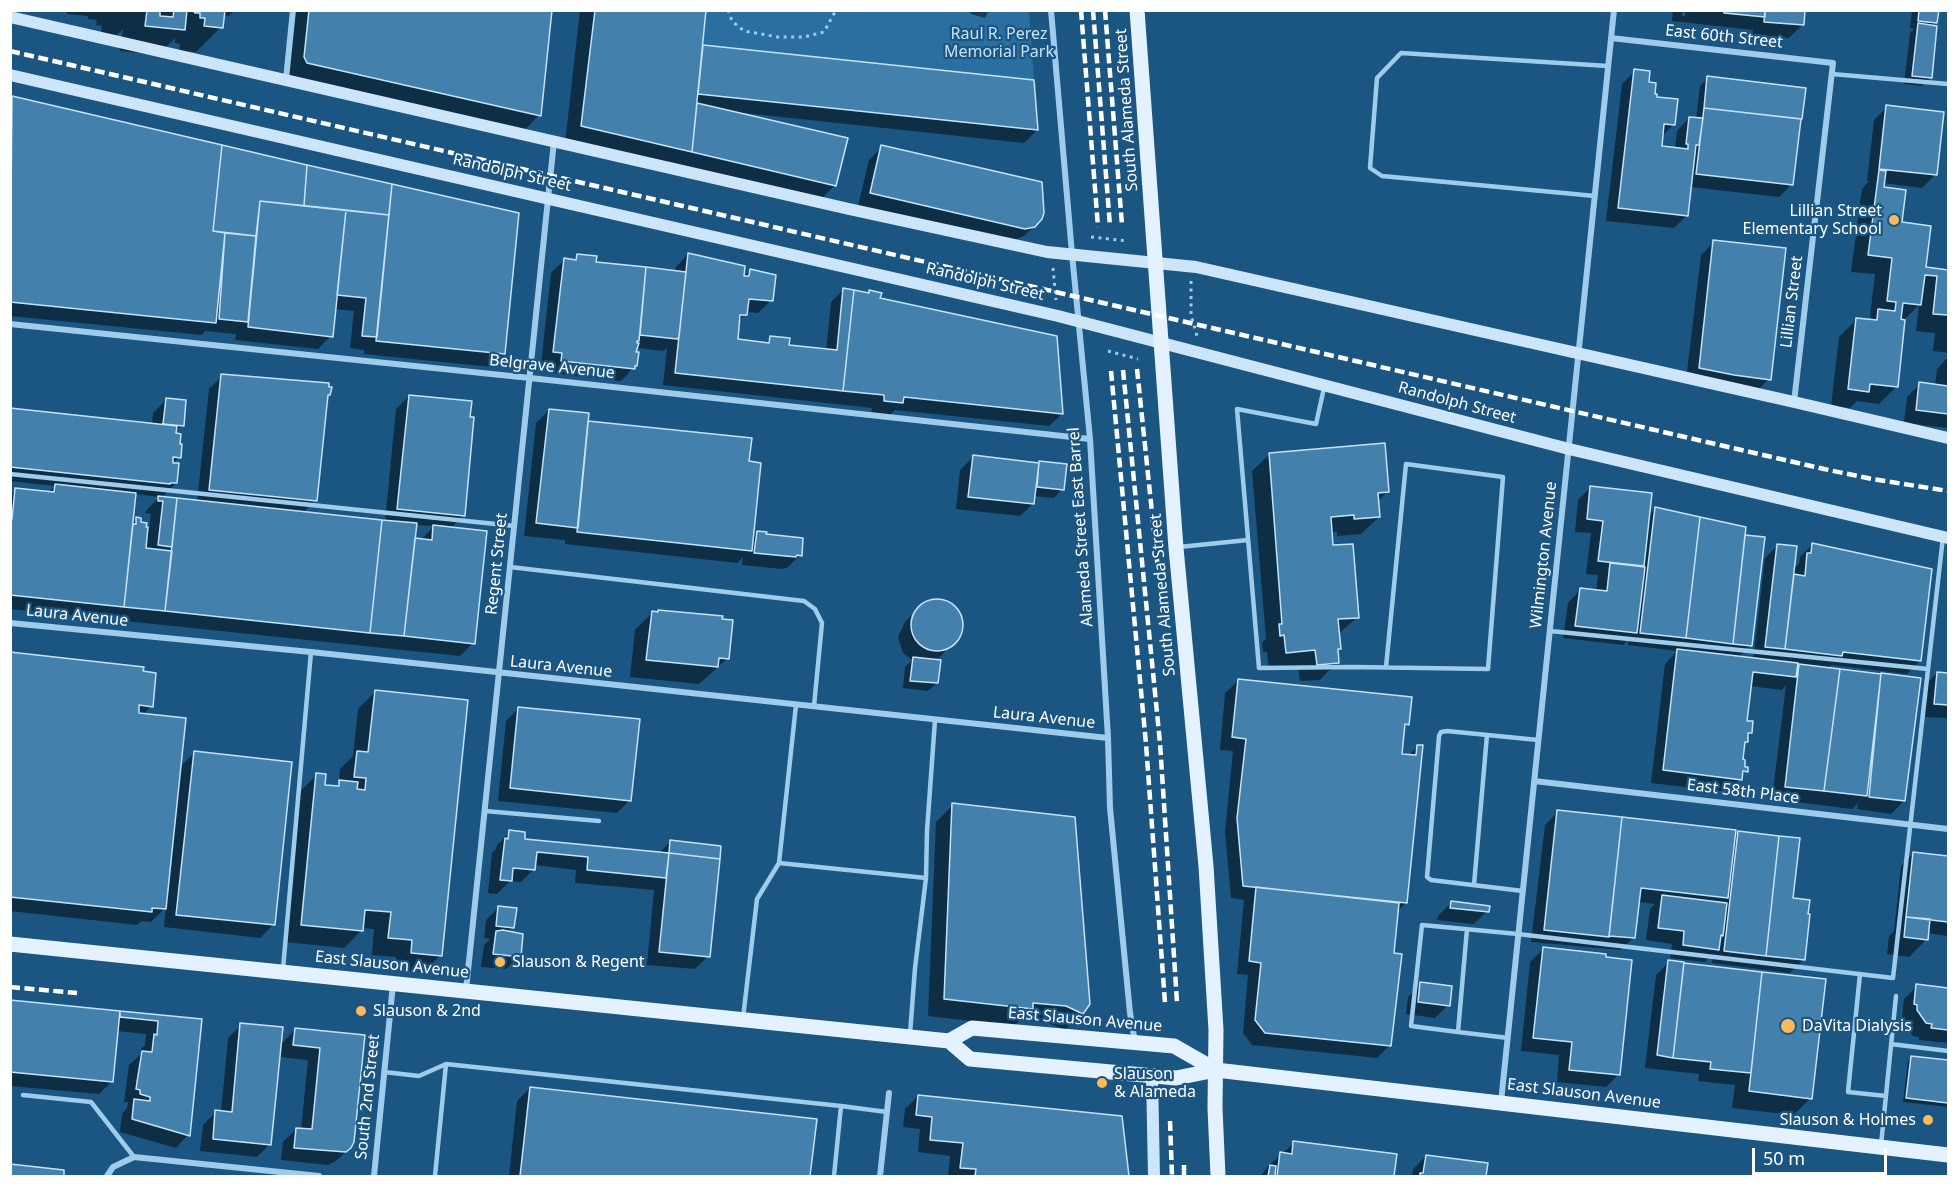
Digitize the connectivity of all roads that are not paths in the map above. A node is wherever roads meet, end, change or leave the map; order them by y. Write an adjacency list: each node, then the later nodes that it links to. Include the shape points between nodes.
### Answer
1 (293, 10): 11 (street)
2 (1051, 10): 16 (street, Alameda Street East Barrel)
3 (1137, 10): 17 (main road, South Alameda Street)
4 (1614, 10): 6 (street, Wilmington Avenue)
5 (10, 17): 11 (street)
6 (1611, 38): 7 (street, East 60th Street); 8 (street, Wilmington Avenue)
7 (1833, 63): 9 (street, Lillian Street)
8 (1608, 66): 14 (street, Wilmington Avenue); 14 (lane, via 1401,53 1377,78 1370,168 1382,176)
9 (1832, 74): 12 (lane); 24 (street, Lillian Street)
10 (10, 75): 15 (street, Randolph Street)
11 (286, 79): 13 (street)
12 (1948, 84)
13 (554, 140): 15 (street, Regent Street); 16 (street, via 849,209)
14 (1595, 196): 21 (street, Wilmington Avenue)
15 (549, 199): 18 (street, Randolph Street); 22 (street, Regent Street)
16 (1072, 254): 17 (street); 18 (street, Alameda Street East Barrel)
17 (1156, 262): 20 (main road, South Alameda Street); 21 (street, via 1207,270)
18 (1078, 321): 20 (street, Randolph Street); 26 (street, Alameda Street East Barrel)
19 (10, 324): 22 (street, Belgrave Avenue)
20 (1161, 342): 23 (street, Randolph Street); 32 (main road, South Alameda Street)
21 (1578, 354): 24 (street); 27 (street, Wilmington Avenue)
22 (530, 378): 26 (street, Belgrave Avenue); 29 (street, Regent Street)
23 (1325, 385): 27 (street, Randolph Street); 31 (lane, via 1316,424 1237,409)
24 (1794, 402): 25 (street)
25 (1948, 438)
26 (1090, 439): 44 (street, Alameda Street East Barrel)
27 (1569, 449): 30 (street, Randolph Street); 35 (street, Wilmington Avenue)
28 (10, 474): 29 (lane)
29 (515, 526): 33 (street, Regent Street)
30 (1946, 538): 38 (lane)
31 (1248, 540): 32 (lane); 37 (lane, via 1259,668)
32 (1176, 548): 72 (main road, South Alameda Street, via 1206,866)
33 (510, 567): 39 (street, Regent Street); 41 (lane, via 804,601 815,609 822,623)
34 (10, 623): 36 (street, Laura Avenue)
35 (1550, 631): 38 (lane); 45 (street, Wilmington Avenue)
36 (311, 652): 39 (street, Laura Avenue); 58 (lane)
37 (1386, 667): 37 (lane, via 1488,669 1503,477 1406,464)
38 (1928, 669): 49 (lane)
39 (499, 674): 40 (street, Laura Avenue); 47 (street, Regent Street)
40 (796, 705): 41 (street, Laura Avenue); 51 (lane)
41 (814, 706): 42 (street, Laura Avenue)
42 (935, 720): 44 (street, Laura Avenue); 52 (lane)
43 (1487, 735): 45 (lane); 53 (lane); 53 (lane, via 1447,731 1439,736 1426,872 1431,880)
44 (1108, 738): 68 (street, Alameda Street East Barrel, via 1110,808)
45 (1538, 740): 46 (street, Wilmington Avenue)
46 (1534, 781): 49 (street, East 58th Place); 54 (street, Wilmington Avenue)
47 (485, 811): 48 (lane); 61 (street, Regent Street)
48 (599, 821)
49 (1911, 825): 50 (street, East 58th Place); 59 (lane, via 1893,978)
50 (1948, 830)
51 (779, 863): 52 (lane); 63 (lane, via 758,899)
52 (926, 878): 65 (lane)
53 (1474, 885): 54 (lane)
54 (1523, 891): 56 (street, Wilmington Avenue)
55 (1467, 929): 56 (lane); 64 (lane); 64 (lane, via 1422,925 1411,1026)
56 (1518, 934): 59 (lane); 66 (street, Wilmington Avenue)
57 (10, 944): 58 (main road, East Slauson Avenue)
58 (283, 972): 60 (main road, East Slauson Avenue)
59 (1860, 974): 77 (lane, via 1848,1092)
60 (393, 984): 61 (main road, East Slauson Avenue); 73 (street, South 2nd Street)
61 (466, 991): 63 (main road, East Slauson Avenue)
62 (1896, 996): 69 (lane)
63 (743, 1020): 65 (main road, East Slauson Avenue)
64 (1458, 1032): 66 (lane)
65 (910, 1037): 67 (main road, East Slauson Avenue)
66 (1508, 1038): 78 (street, Wilmington Avenue)
67 (949, 1041): 68 (main road, East Slauson Avenue, via 972,1028); 74 (main road, East Slauson Avenue, via 970,1059)
68 (1135, 1043): 72 (main road, East Slauson Avenue, via 1174,1047)
69 (1892, 1044): 70 (lane); 77 (lane)
70 (1948, 1051)
71 (446, 1064): 73 (lane, via 419,1076); 79 (lane); 87 (lane)
72 (1216, 1070): 74 (main road, East Slauson Avenue, via 1176,1078); 78 (main road, East Slauson Avenue); 91 (main road, South Alameda Street)
73 (384, 1072): 86 (street, South 2nd Street)
74 (1152, 1076): 90 (street)
75 (889, 1093): 80 (street)
76 (23, 1095): 83 (lane, via 91,1102)
77 (1886, 1096): 81 (lane)
78 (1501, 1102): 81 (main road, East Slauson Avenue)
79 (841, 1106): 80 (lane); 88 (lane)
80 (887, 1112): 89 (street)
81 (1881, 1147): 82 (main road, East Slauson Avenue)
82 (1948, 1155)
83 (134, 1157): 84 (street, via 113,1167); 85 (street)
84 (107, 1176)
85 (319, 1176)
86 (374, 1176)
87 (435, 1176)
88 (834, 1176)
89 (880, 1176)
90 (1154, 1176)
91 (1218, 1176)

